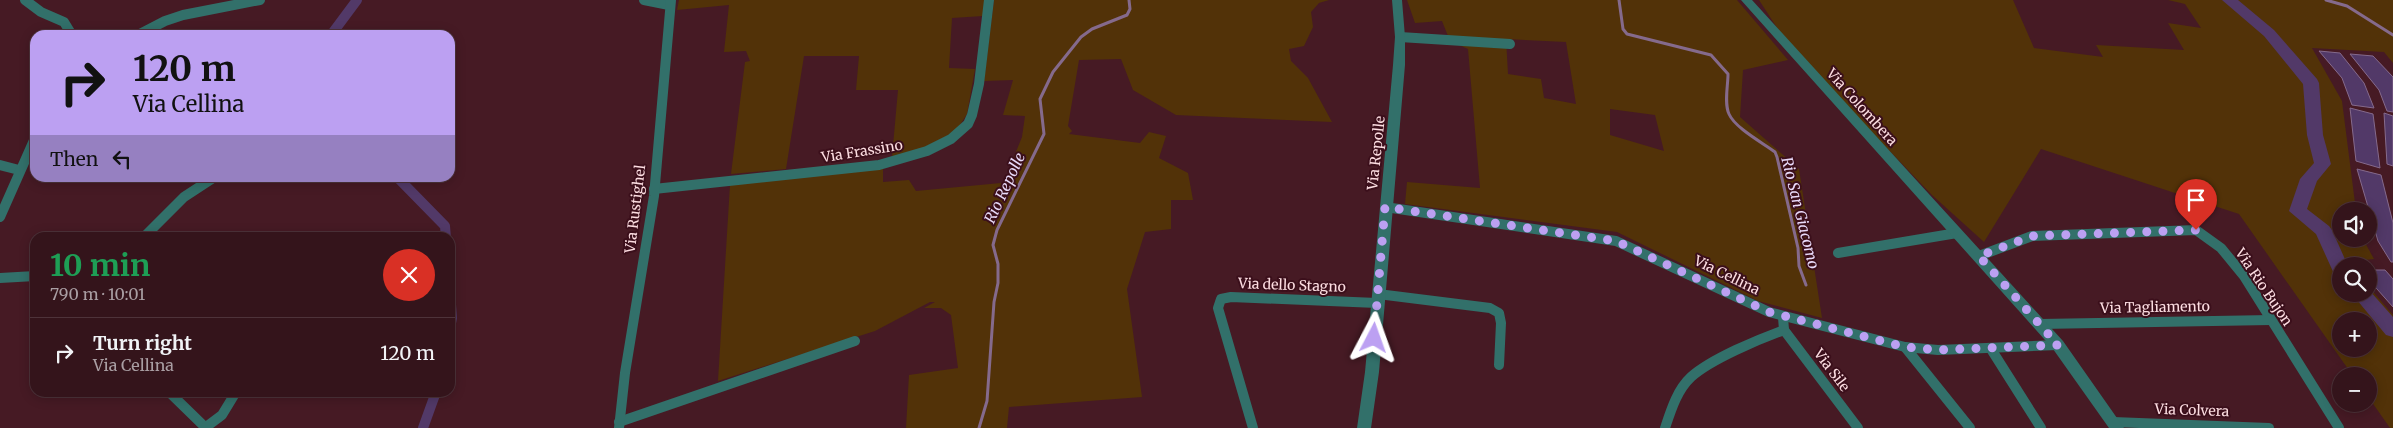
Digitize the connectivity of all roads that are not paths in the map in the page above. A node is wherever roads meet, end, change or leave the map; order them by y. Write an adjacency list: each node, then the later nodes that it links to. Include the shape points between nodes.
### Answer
1 (25, 0): 8 (street, via 41,12 64,22)
2 (260, 0): 9 (street, via 183,14)
3 (644, 0): 7 (street)
4 (989, 0): 16 (street, Via Frassino, via 977,97 969,123 959,134 911,157 878,165)
5 (1397, 0): 10 (street, Via Repolle)
6 (1746, 0): 20 (street, Via Colombera)
7 (670, 2): 16 (street, Via Rustighel)
8 (69, 30)
9 (148, 30)
10 (1400, 37): 11 (street); 17 (street, Via Repolle)
11 (1510, 44)
12 (30, 148): 14 (street)
13 (0, 165): 14 (street)
14 (19, 170): 18 (street)
15 (204, 182): 19 (street, via 166,212)
16 (654, 189): 37 (street, Via Rustighel)
17 (1385, 207): 25 (street, Via Repolle); 26 (street, Via Cellina, via 1616,241)
18 (0, 217)
19 (148, 232)
20 (1957, 233): 21 (street); 22 (street, Via Colombera)
21 (1838, 253)
22 (1979, 256): 27 (street, Via Rio Bujon, via 2032,236 2196,230 2207,235 2225,252); 28 (street, Via Colombera)
23 (30, 276): 24 (street)
24 (0, 278)
25 (1378, 299): 34 (street, via 1490,308 1499,314 1501,322); 40 (street, Via dello Stagno, via 1220,299 1218,308); 41 (street, Via Repolle)
26 (1783, 317): 29 (street); 32 (street, Via Cellina)
27 (2271, 320): 28 (street, Via Tagliamento); 47 (street, Via Rio Bujon)
28 (2040, 324): 31 (street, Via Colombera)
29 (1784, 330): 42 (street, via 1692,376 1675,400); 43 (street, Via Sile)
30 (855, 341): 37 (street, Via Rustighel)
31 (2058, 345): 33 (street, Via Cellina); 38 (street, Via Colombera)
32 (1905, 347): 33 (street, Via Cellina); 44 (street)
33 (1991, 349): 45 (street)
34 (1499, 365)
35 (174, 397): 39 (street)
36 (233, 397): 39 (street, via 222,415)
37 (619, 425)
38 (2115, 425): 46 (street, Via Colvera)
39 (206, 427)
40 (1253, 428)
41 (1364, 428)
42 (1665, 428)
43 (1858, 428)
44 (1970, 428)
45 (2041, 428)
46 (2268, 428)
47 (2339, 428)

